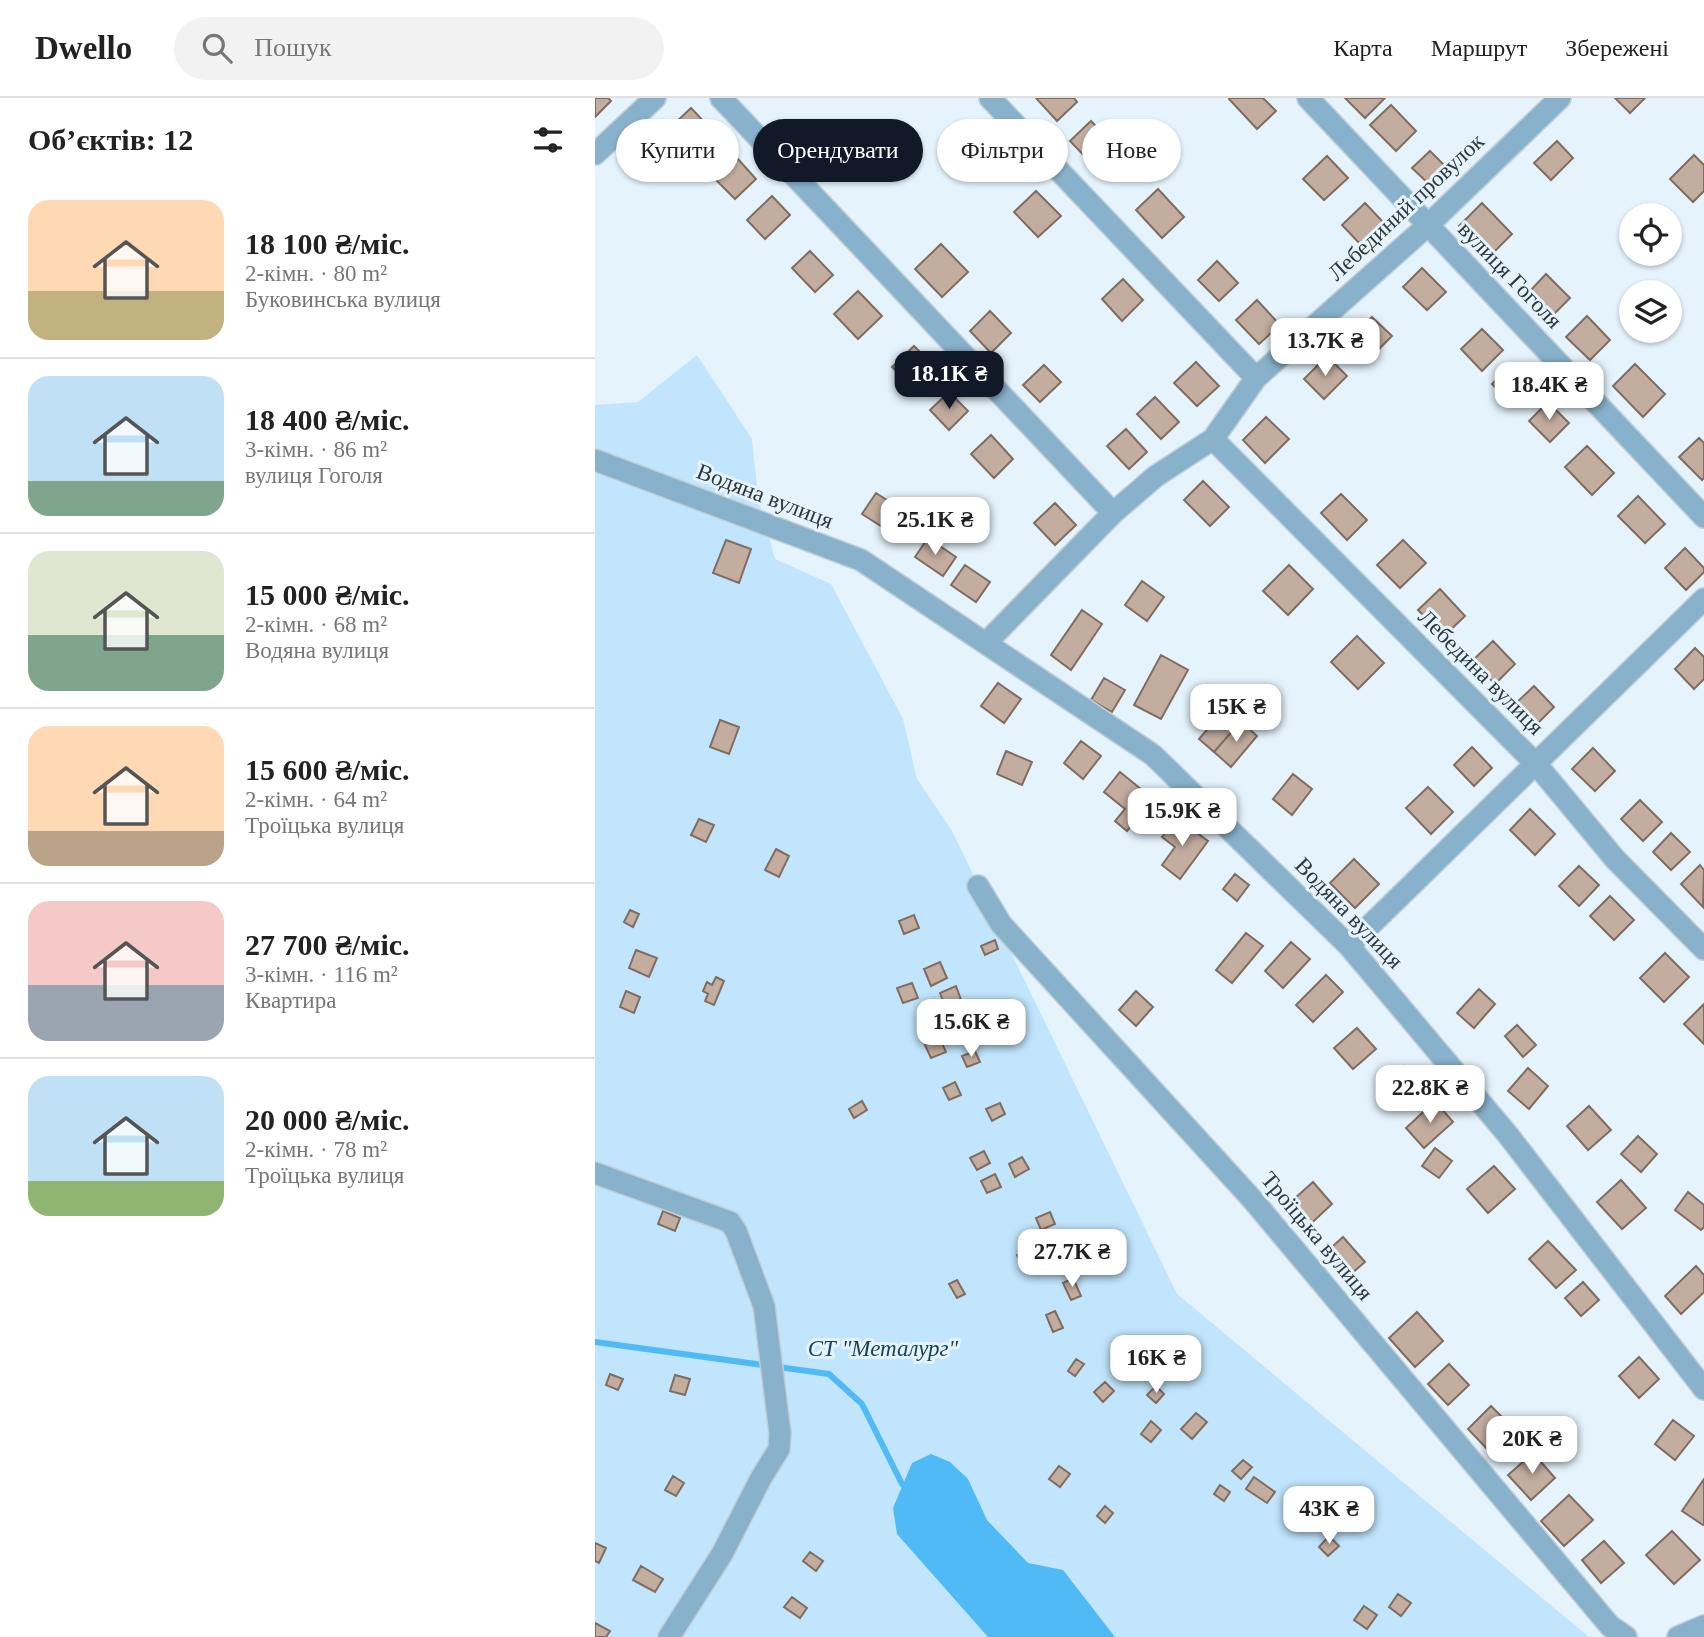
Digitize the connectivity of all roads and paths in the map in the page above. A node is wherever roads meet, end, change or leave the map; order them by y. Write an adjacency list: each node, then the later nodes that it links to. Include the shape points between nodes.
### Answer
1 (655, 98): 6 (street)
2 (721, 98): 11 (street)
3 (990, 98): 8 (street)
4 (1308, 98): 7 (street, вулиця Гоголя)
5 (1560, 98): 7 (street, Лебединий провулок)
6 (595, 154)
7 (1427, 226): 8 (street, Лебединий провулок); 12 (street, вулиця Гоголя)
8 (1256, 378): 9 (street, Лебединий провулок)
9 (1213, 439): 11 (street, Лебединий провулок, via 1156,476); 15 (street, Лебедина вулиця)
10 (595, 460): 14 (street, Водяна вулиця, via 862,560)
11 (1113, 513): 14 (street, Лебединий провулок)
12 (1704, 517)
13 (1704, 600): 15 (street)
14 (986, 643): 17 (street, Водяна вулиця, via 1153,755)
15 (1537, 765): 17 (street); 18 (street, Лебедина вулиця, via 1615,859)
16 (978, 886): 22 (street, Троїцька вулиця, via 1001,923 1252,1199)
17 (1349, 946): 20 (street, Водяна вулиця, via 1508,1135)
18 (1704, 949)
19 (595, 1173): 23 (street, via 730,1222 764,1306 779,1449 722,1554)
20 (1704, 1389)
21 (1704, 1626): 24 (street)
22 (1618, 1631)
23 (669, 1637)
24 (1678, 1637)

